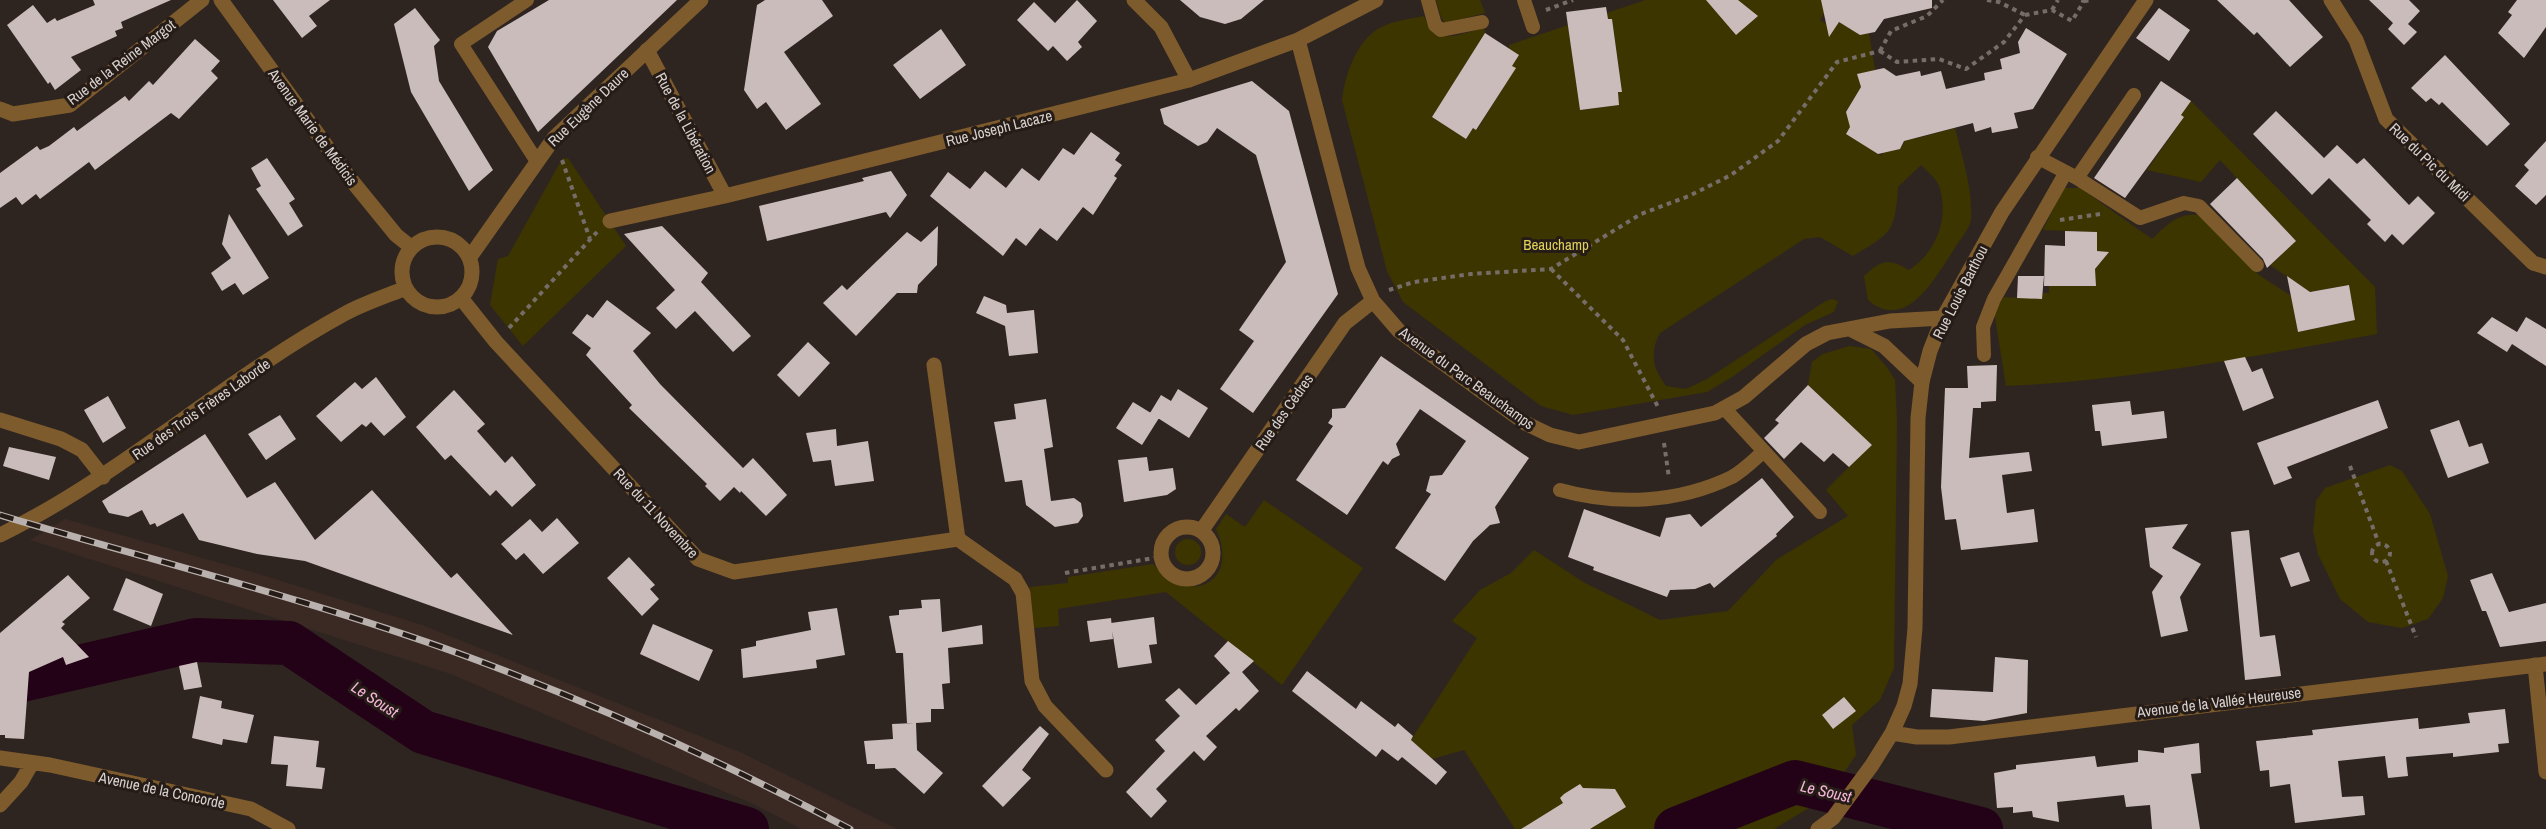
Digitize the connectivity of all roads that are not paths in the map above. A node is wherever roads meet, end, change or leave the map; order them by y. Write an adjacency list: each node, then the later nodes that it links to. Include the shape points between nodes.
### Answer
1 (202, 0): 17 (street, Rue de la Reine Margot, via 70,105 13,114)
2 (222, 0): 23 (street, Avenue Marie de Médicis, via 348,177 396,235)
3 (527, 0): 19 (lane, via 461,44)
4 (701, 0): 14 (street, Rue Eugène Daure)
5 (1134, 0): 15 (street, via 1161,27)
6 (1376, 0): 13 (street, Rue Joseph Lacaze)
7 (1428, 0): 12 (lane, via 1435,25 1441,30)
8 (1524, 0): 11 (lane)
9 (2146, 0): 18 (street, Rue Louis Barthou)
10 (2331, 0): 26 (street, Rue du Pic du Midi, via 2356,40 2386,119 2533,262)
11 (1531, 21)
12 (1482, 22)
13 (1298, 40): 15 (street, Rue Joseph Lacaze); 29 (street, Avenue du Parc Beauchamps, via 1358,268)
14 (647, 50): 19 (street, Rue Eugène Daure); 21 (street, Rue de la Libération)
15 (1189, 80): 21 (street, Rue Joseph Lacaze)
16 (2134, 94): 20 (lane)
17 (0, 109)
18 (2037, 157): 20 (lane); 30 (street, Rue Louis Barthou)
19 (536, 160): 24 (street, Rue Eugène Daure)
20 (2071, 175): 25 (lane, via 2140,218 2184,203 2199,206); 32 (lane, via 2036,224 1994,299 1983,327)
21 (725, 196): 22 (street, Rue Joseph Lacaze)
22 (610, 221)
23 (411, 247): 24 (street, via 420,240 443,236 463,247); 27 (street, via 402,267)
24 (470, 257): 28 (street, via 472,279)
25 (2257, 265)
26 (2546, 267)
27 (405, 288): 28 (street, via 420,303 431,307); 38 (street, Rue des Trois Frères Laborde, via 347,312)
28 (461, 298): 43 (street, Rue du 11 Novembre, via 496,342 698,560 734,573)
29 (1373, 301): 35 (street, Avenue du Parc Beauchamps, via 1399,331 1525,423 1550,435 1579,442 1662,426); 41 (street, Rue des Cèdres, via 1345,323)
30 (1943, 318): 31 (street, Avenue du Parc Beauchamps, via 1890,321); 34 (street, Rue Louis Barthou)
31 (1850, 329): 34 (street, via 1884,346); 35 (street, Avenue du Parc Beauchamps, via 1827,333 1806,344 1744,397)
32 (1984, 355)
33 (933, 365): 43 (street)
34 (1922, 382): 45 (street, Rue Louis Barthou, via 1915,628 1910,684)
35 (1724, 408): 37 (lane)
36 (0, 420): 38 (street, via 61,439 82,450)
37 (1764, 451): 39 (lane, via 1733,476 1671,498 1591,498); 40 (lane)
38 (103, 477): 42 (street, Rue des Trois Frères Laborde)
39 (1560, 490)
40 (1820, 512)
41 (1202, 530): 41 (street, via 1182,525 1164,537 1160,557 1169,573 1185,580 1202,575 1213,562 1213,544)
42 (0, 535)
43 (958, 539): 48 (street, via 1015,579 1023,594 1032,681 1045,706)
44 (2540, 664): 45 (street, Avenue de la Vallée Heureuse, via 1949,737); 49 (street)
45 (1892, 733): 52 (street, Rue Louis Barthou, via 1833,818)
46 (0, 759): 47 (street, Avenue de la Concorde)
47 (32, 763): 50 (street); 51 (street, Avenue de la Concorde, via 251,809)
48 (1106, 770)
49 (2546, 772)
50 (0, 805)
51 (288, 829)
52 (1818, 829)

